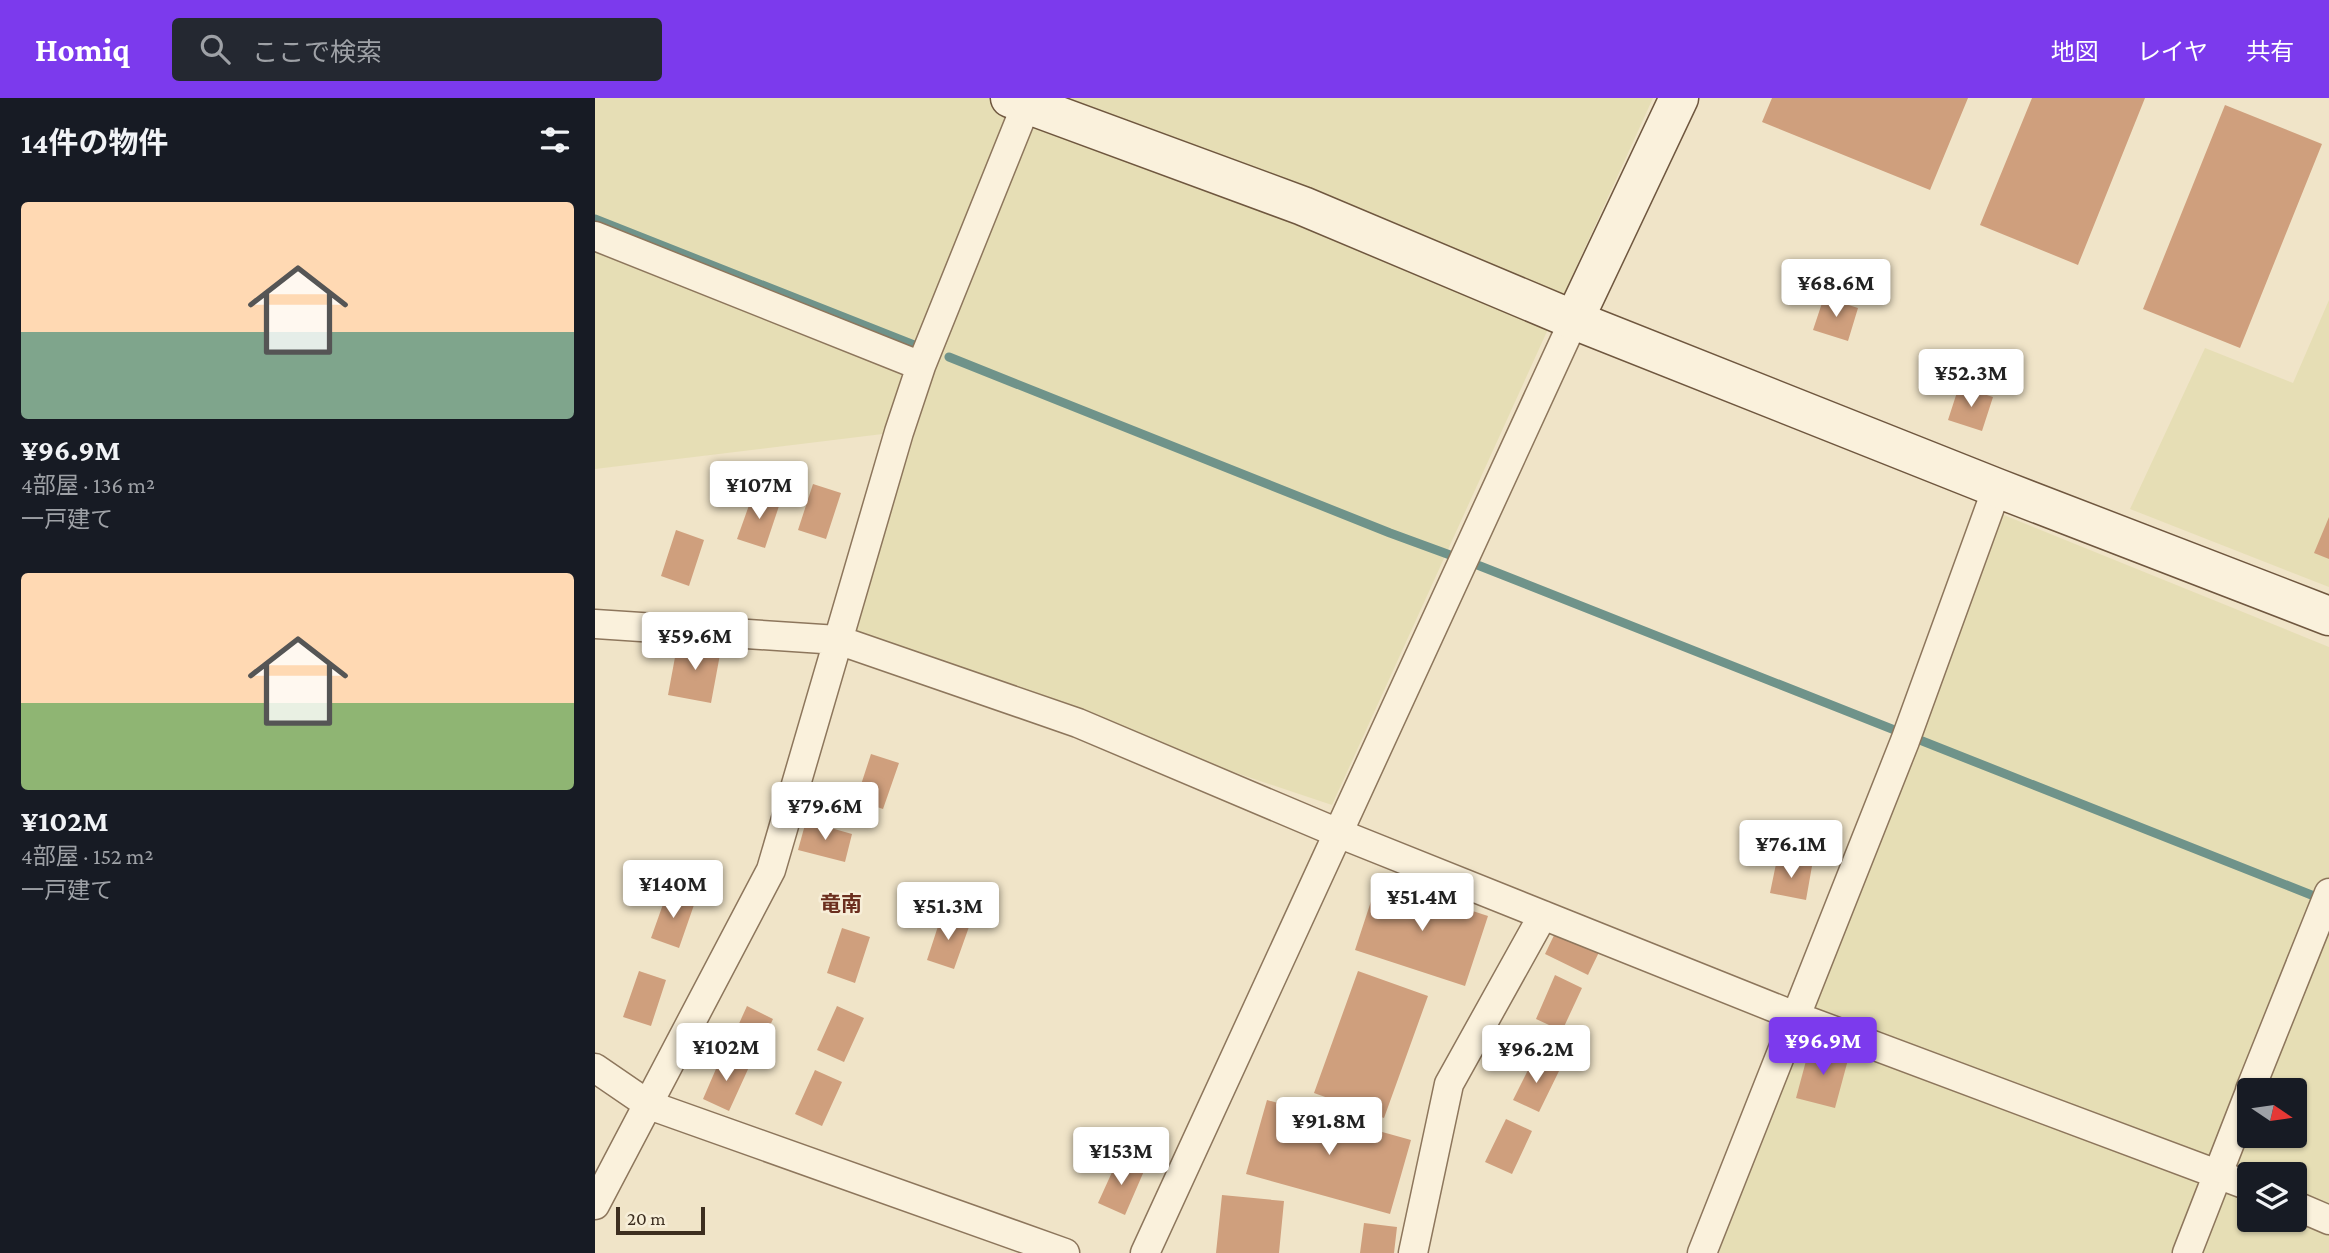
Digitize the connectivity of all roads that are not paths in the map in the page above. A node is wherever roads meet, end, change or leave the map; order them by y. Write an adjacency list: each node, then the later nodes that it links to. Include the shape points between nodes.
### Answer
1 (1679, 98): 4 (street)
2 (1022, 100): 4 (street, via 1303,206); 5 (street)
3 (595, 236): 5 (street)
4 (1574, 320): 6 (street); 10 (street)
5 (921, 366): 9 (street)
6 (1997, 488): 7 (street); 13 (street, via 1908,733)
7 (2329, 616)
8 (595, 624): 9 (street)
9 (838, 640): 10 (street, via 1078,723); 16 (street, via 772,870)
10 (1338, 833): 12 (street); 24 (street)
11 (2326, 902): 15 (street)
12 (1543, 915): 13 (street); 25 (street, via 1449,1084)
13 (1795, 1016): 18 (street); 26 (street)
14 (595, 1068): 16 (street)
15 (2255, 1078)
16 (649, 1105): 20 (street); 23 (street)
17 (2237, 1122): 18 (street)
18 (2217, 1173): 19 (street); 27 (street)
19 (2237, 1181)
20 (595, 1205)
21 (2307, 1211): 22 (street)
22 (2329, 1220)
23 (1065, 1253)
24 (1145, 1253)
25 (1413, 1253)
26 (1702, 1253)
27 (2187, 1253)

